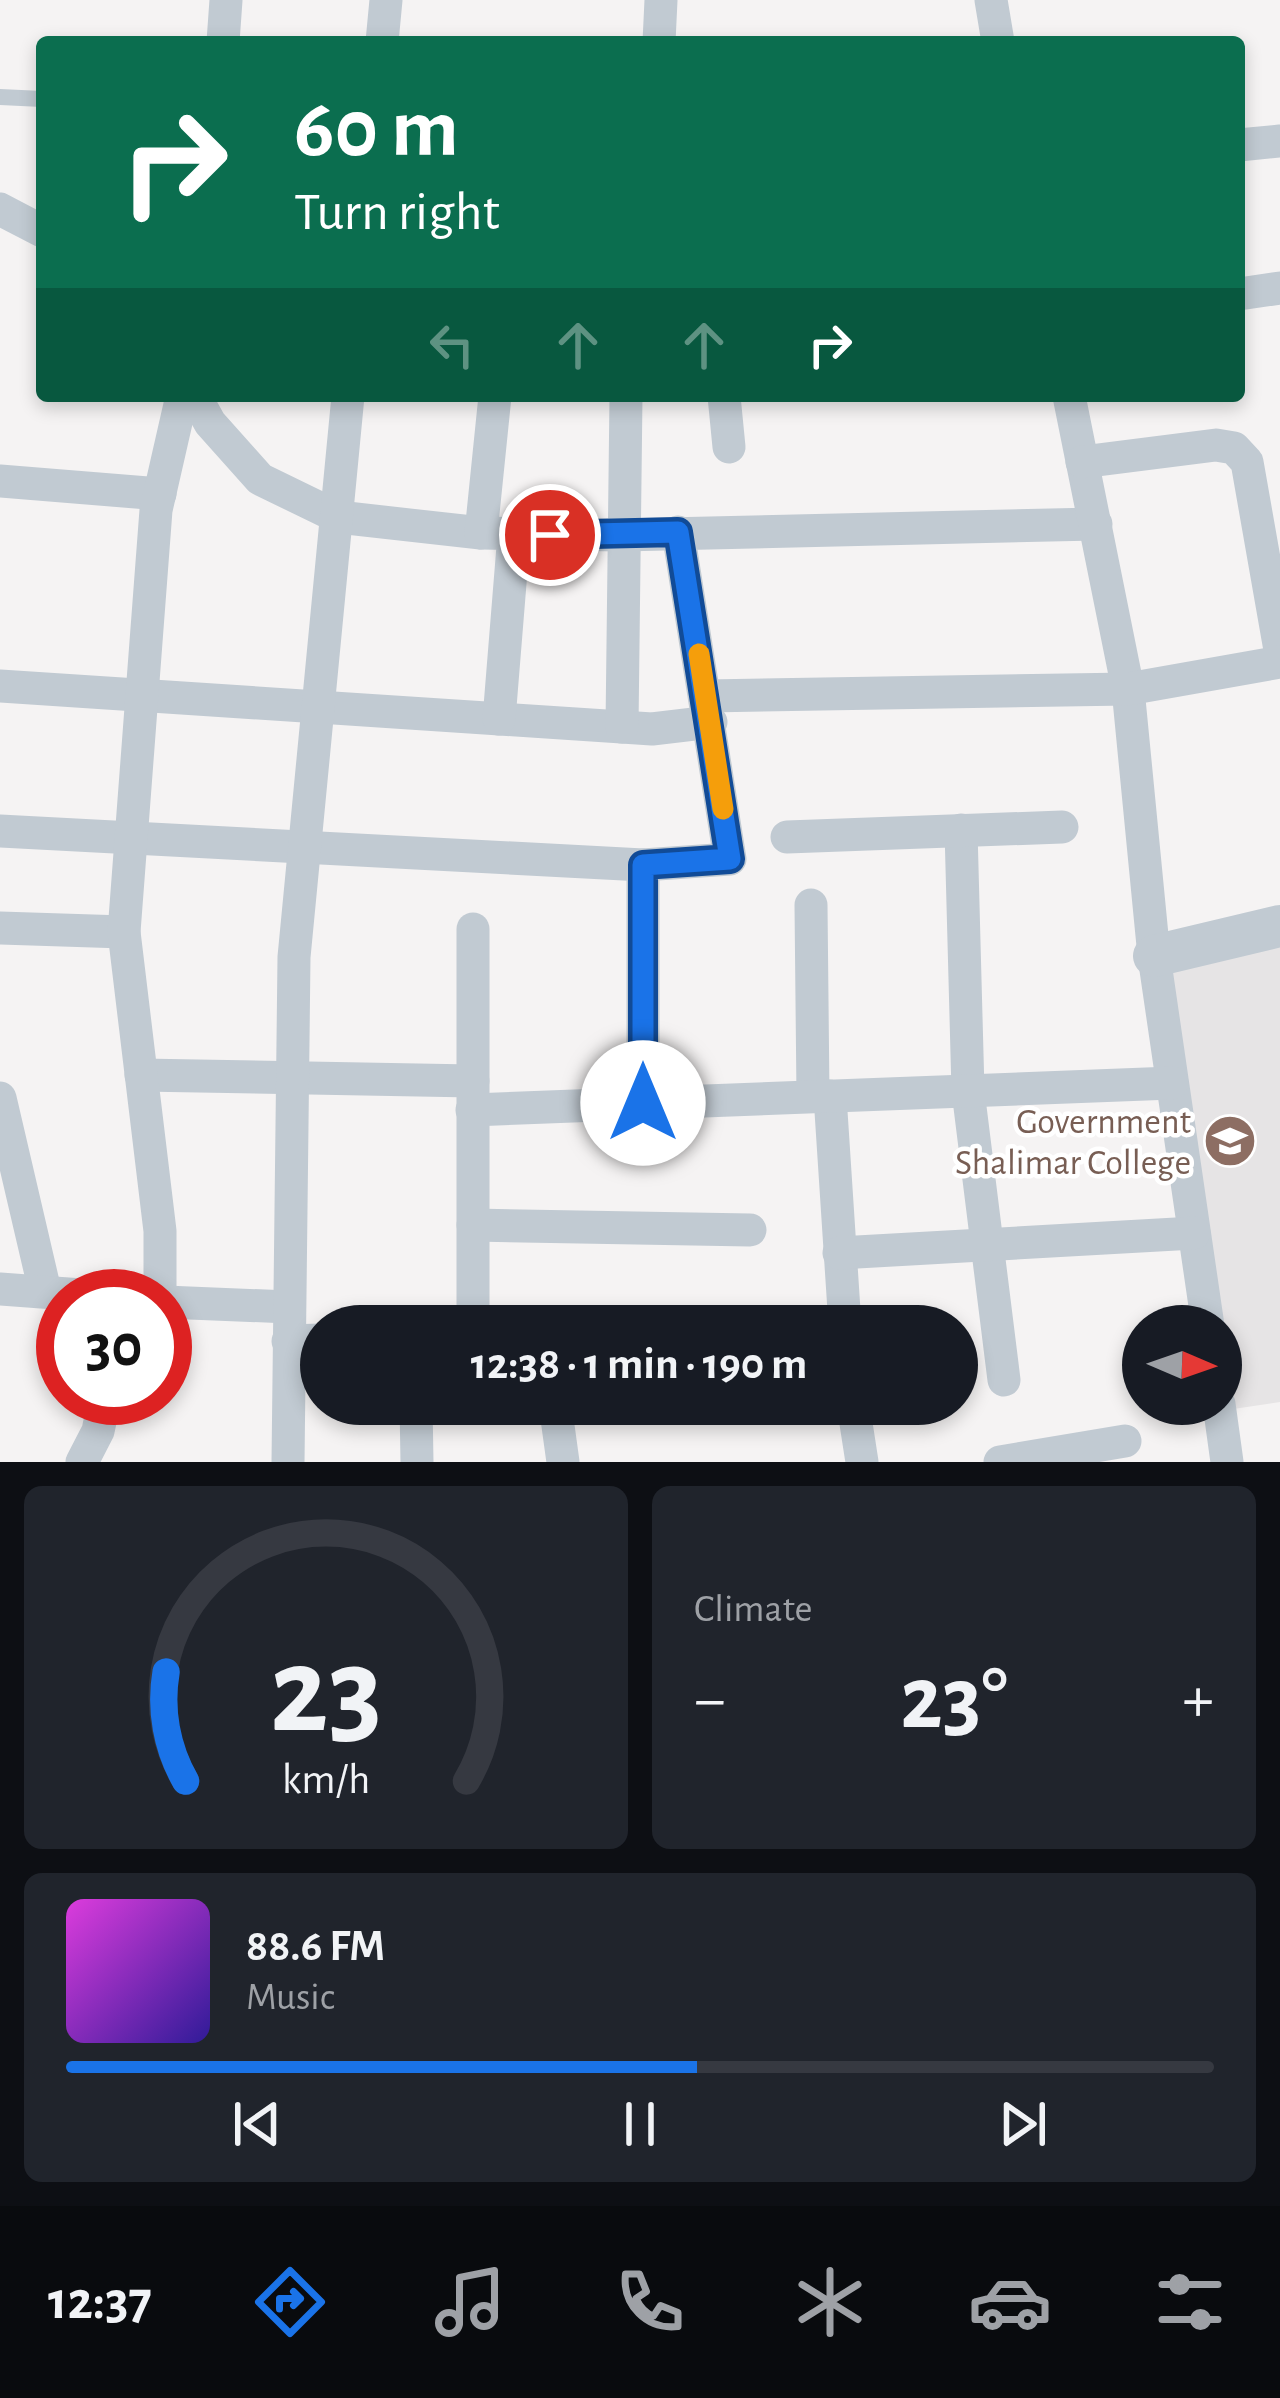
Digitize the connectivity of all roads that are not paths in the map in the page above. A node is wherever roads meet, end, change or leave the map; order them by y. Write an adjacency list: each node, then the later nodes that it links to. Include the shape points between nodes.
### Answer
1 (226, 0): 5 (street)
2 (386, 0): 6 (street)
3 (661, 0): 7 (street)
4 (991, 0): 8 (street)
5 (223, 36)
6 (383, 36)
7 (659, 36)
8 (997, 36)
9 (0, 97): 10 (lane)
10 (36, 99)
11 (1280, 141): 12 (street)
12 (1245, 145)
13 (0, 209): 14 (street)
14 (36, 228)
15 (1280, 289): 16 (street)
16 (1245, 293)
17 (181, 402): 27 (street)
18 (199, 402): 28 (street, via 260,479)
19 (348, 402): 28 (street)
20 (495, 402): 31 (street)
21 (626, 402): 32 (street)
22 (725, 402): 24 (street)
23 (1070, 402): 25 (street)
24 (729, 447)
25 (1082, 462): 29 (street); 33 (street, via 1234,448 1246,462)
26 (0, 481): 27 (street)
27 (160, 494): 37 (street)
28 (338, 517): 31 (street); 38 (street)
29 (1096, 524): 30 (street); 36 (street)
30 (678, 532): 32 (street); 39 (street)
31 (498, 533): 32 (street); 40 (street)
32 (622, 536): 41 (street)
33 (1280, 650)
34 (1280, 662): 36 (street)
35 (0, 686): 37 (street)
36 (1128, 689): 39 (street); 54 (street)
37 (142, 693): 38 (street); 46 (street)
38 (319, 706): 40 (street); 47 (street)
39 (709, 709): 41 (street); 48 (street, via 730,859)
40 (499, 719): 41 (street)
41 (622, 727)
42 (1062, 827): 43 (street)
43 (961, 830): 45 (street); 58 (street)
44 (0, 831): 46 (street)
45 (787, 837)
46 (130, 839): 47 (street); 53 (street)
47 (306, 845): 48 (street); 56 (street, via 294,957)
48 (643, 865): 62 (street)
49 (811, 905): 60 (street)
50 (1280, 926): 54 (street)
51 (0, 928): 53 (street)
52 (473, 929): 59 (street)
53 (124, 932): 55 (street)
54 (1154, 956): 57 (street)
55 (140, 1075): 56 (street); 69 (street)
56 (295, 1078): 59 (street); 76 (street)
57 (1172, 1083): 58 (street); 65 (street)
58 (968, 1091): 60 (street); 66 (street)
59 (472, 1095): 62 (street); 63 (street)
60 (822, 1096): 62 (street); 67 (street)
61 (0, 1098): 68 (street)
62 (643, 1103)
63 (473, 1226): 64 (street); 72 (street)
64 (750, 1230)
65 (1194, 1233): 66 (street); 74 (street)
66 (987, 1245): 67 (street); 77 (street)
67 (839, 1253): 73 (street)
68 (40, 1269)
69 (161, 1269)
70 (0, 1289): 71 (street)
71 (36, 1291)
72 (472, 1305)
73 (843, 1305)
74 (1205, 1305)
75 (192, 1306): 76 (street)
76 (299, 1330): 85 (street)
77 (1004, 1380)
78 (99, 1425): 84 (street)
79 (416, 1425): 86 (street)
80 (558, 1425): 87 (street)
81 (856, 1425): 88 (street)
82 (1222, 1425): 90 (street)
83 (1125, 1441): 89 (street)
84 (82, 1462)
85 (288, 1462)
86 (417, 1462)
87 (563, 1462)
88 (862, 1462)
89 (1000, 1462)
90 (1227, 1462)

